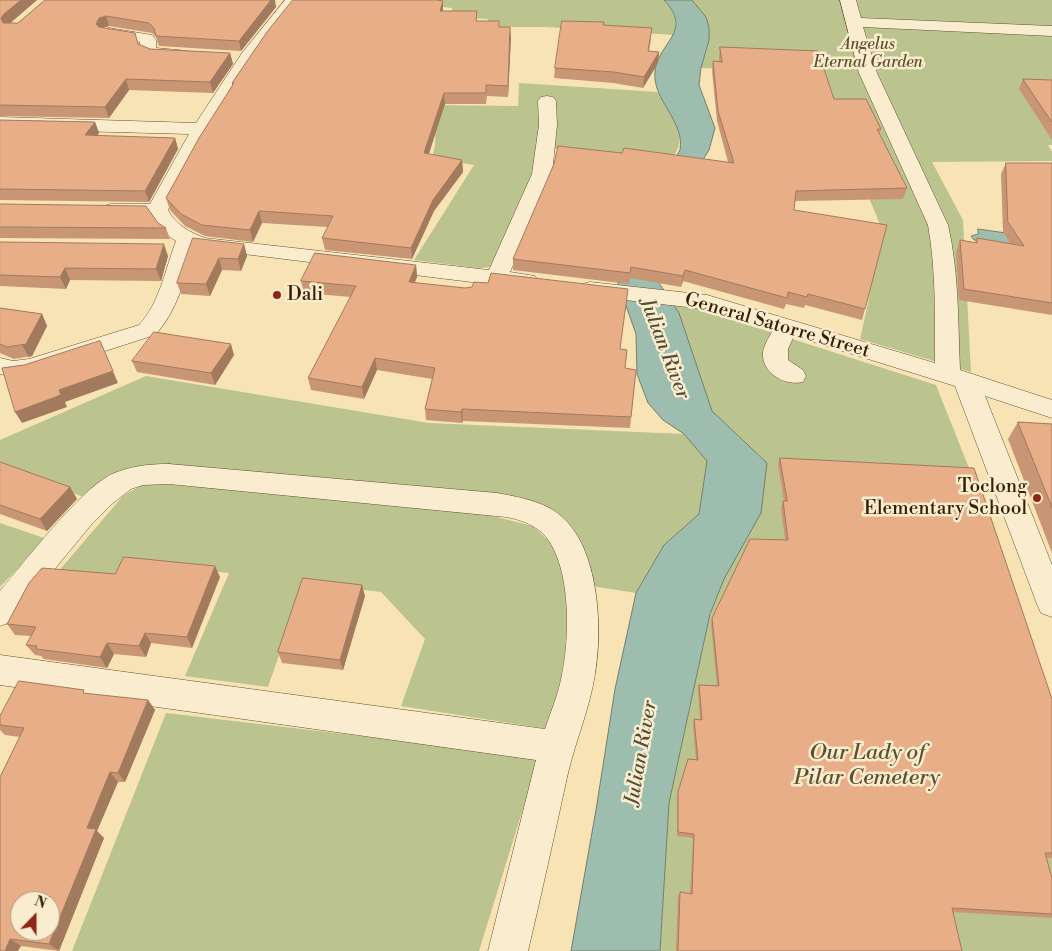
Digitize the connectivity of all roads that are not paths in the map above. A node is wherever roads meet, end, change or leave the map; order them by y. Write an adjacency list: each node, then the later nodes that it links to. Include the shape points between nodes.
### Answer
1 (272, 1): 2 (street)
2 (292, 1): 9 (street, via 238,58)
3 (851, 11): 4 (street); 19 (street, via 868,73 938,225)
4 (1052, 31)
5 (109, 33): 6 (street, via 146,38 148,50 154,53)
6 (197, 56)
7 (547, 101): 13 (street, via 548,125 542,174)
8 (0, 123): 9 (street)
9 (201, 129): 11 (street, via 162,197)
10 (89, 210): 11 (street)
11 (158, 210): 12 (street)
12 (179, 245): 13 (street, via 224,247); 17 (street, via 163,309 147,330 30,367 13,369)
13 (496, 278): 14 (street)
14 (544, 284)
15 (573, 287): 16 (street, General Satorre Street, via 707,302)
16 (786, 326): 18 (street, via 774,359 778,366); 19 (street, General Satorre Street)
17 (0, 366)
18 (794, 376)
19 (957, 378): 20 (street, General Satorre Street); 21 (street)
20 (1052, 410)
21 (1052, 604)
22 (0, 613): 24 (street, via 102,496 121,482 143,475 170,474 513,507 538,516 556,529 570,553 580,594 583,628 580,668)
23 (0, 670): 24 (street)
24 (557, 747): 25 (street)
25 (508, 951)

